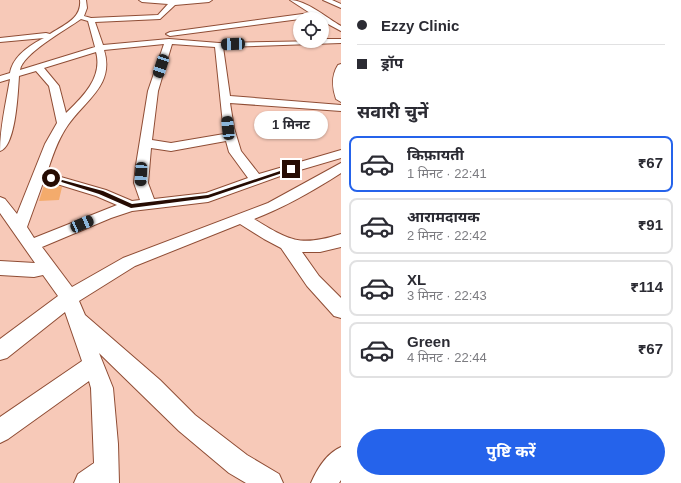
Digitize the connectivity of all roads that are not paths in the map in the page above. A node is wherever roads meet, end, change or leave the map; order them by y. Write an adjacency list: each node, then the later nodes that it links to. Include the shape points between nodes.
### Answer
1 (83, 0): 11 (street)
2 (142, 0): 7 (street)
3 (199, 0): 4 (street); 7 (street)
4 (208, 0)
5 (293, 0): 9 (street)
6 (326, 0): 8 (street)
7 (175, 3): 12 (street, via 160,17)
8 (341, 6)
9 (315, 12)
10 (293, 17): 19 (street, via 176,33)
11 (85, 18): 12 (street); 15 (street); 22 (street)
12 (127, 19): 21 (street, via 119,32)
13 (329, 21): 14 (street)
14 (341, 29)
15 (56, 34): 16 (street); 25 (street, via 32,47 22,57 16,65)
16 (0, 40)
17 (169, 41): 19 (street); 20 (street); 32 (street, via 152,91)
18 (339, 42): 20 (street)
19 (127, 44): 21 (street)
20 (219, 44): 28 (street)
21 (116, 45): 22 (street)
22 (98, 48): 23 (street); 30 (street, via 103,60 99,80 88,97)
23 (38, 67): 25 (street); 30 (street, via 54,86)
24 (341, 67): 27 (street, via 337,86)
25 (16, 75): 26 (street); 33 (street, via 9,123)
26 (0, 80)
27 (341, 98)
28 (225, 99): 29 (street); 31 (street)
29 (341, 108)
30 (63, 123): 36 (street)
31 (231, 136): 32 (street, via 172,147); 37 (street, via 235,152)
32 (145, 143): 39 (street, via 141,182)
33 (0, 147)
34 (341, 154): 37 (street)
35 (341, 167): 41 (street, via 306,188)
36 (40, 176): 40 (street, via 101,192); 42 (street)
37 (258, 180): 39 (street, via 208,196)
38 (0, 202): 42 (street)
39 (148, 203): 40 (street)
40 (131, 206): 44 (street)
41 (243, 219): 45 (street); 48 (street, via 129,262)
42 (19, 227): 44 (street)
43 (341, 240): 45 (street, via 322,247)
44 (32, 245): 47 (street)
45 (288, 245): 49 (street, via 313,281)
46 (0, 268): 47 (street)
47 (49, 268): 48 (street)
48 (69, 298): 50 (street); 51 (street)
49 (341, 310)
50 (78, 320): 52 (street); 56 (street, via 187,423 238,464)
51 (0, 351)
52 (94, 365): 53 (street); 55 (street, via 102,388)
53 (0, 431)
54 (341, 460): 57 (street)
55 (100, 478)
56 (270, 483)
57 (324, 483)

